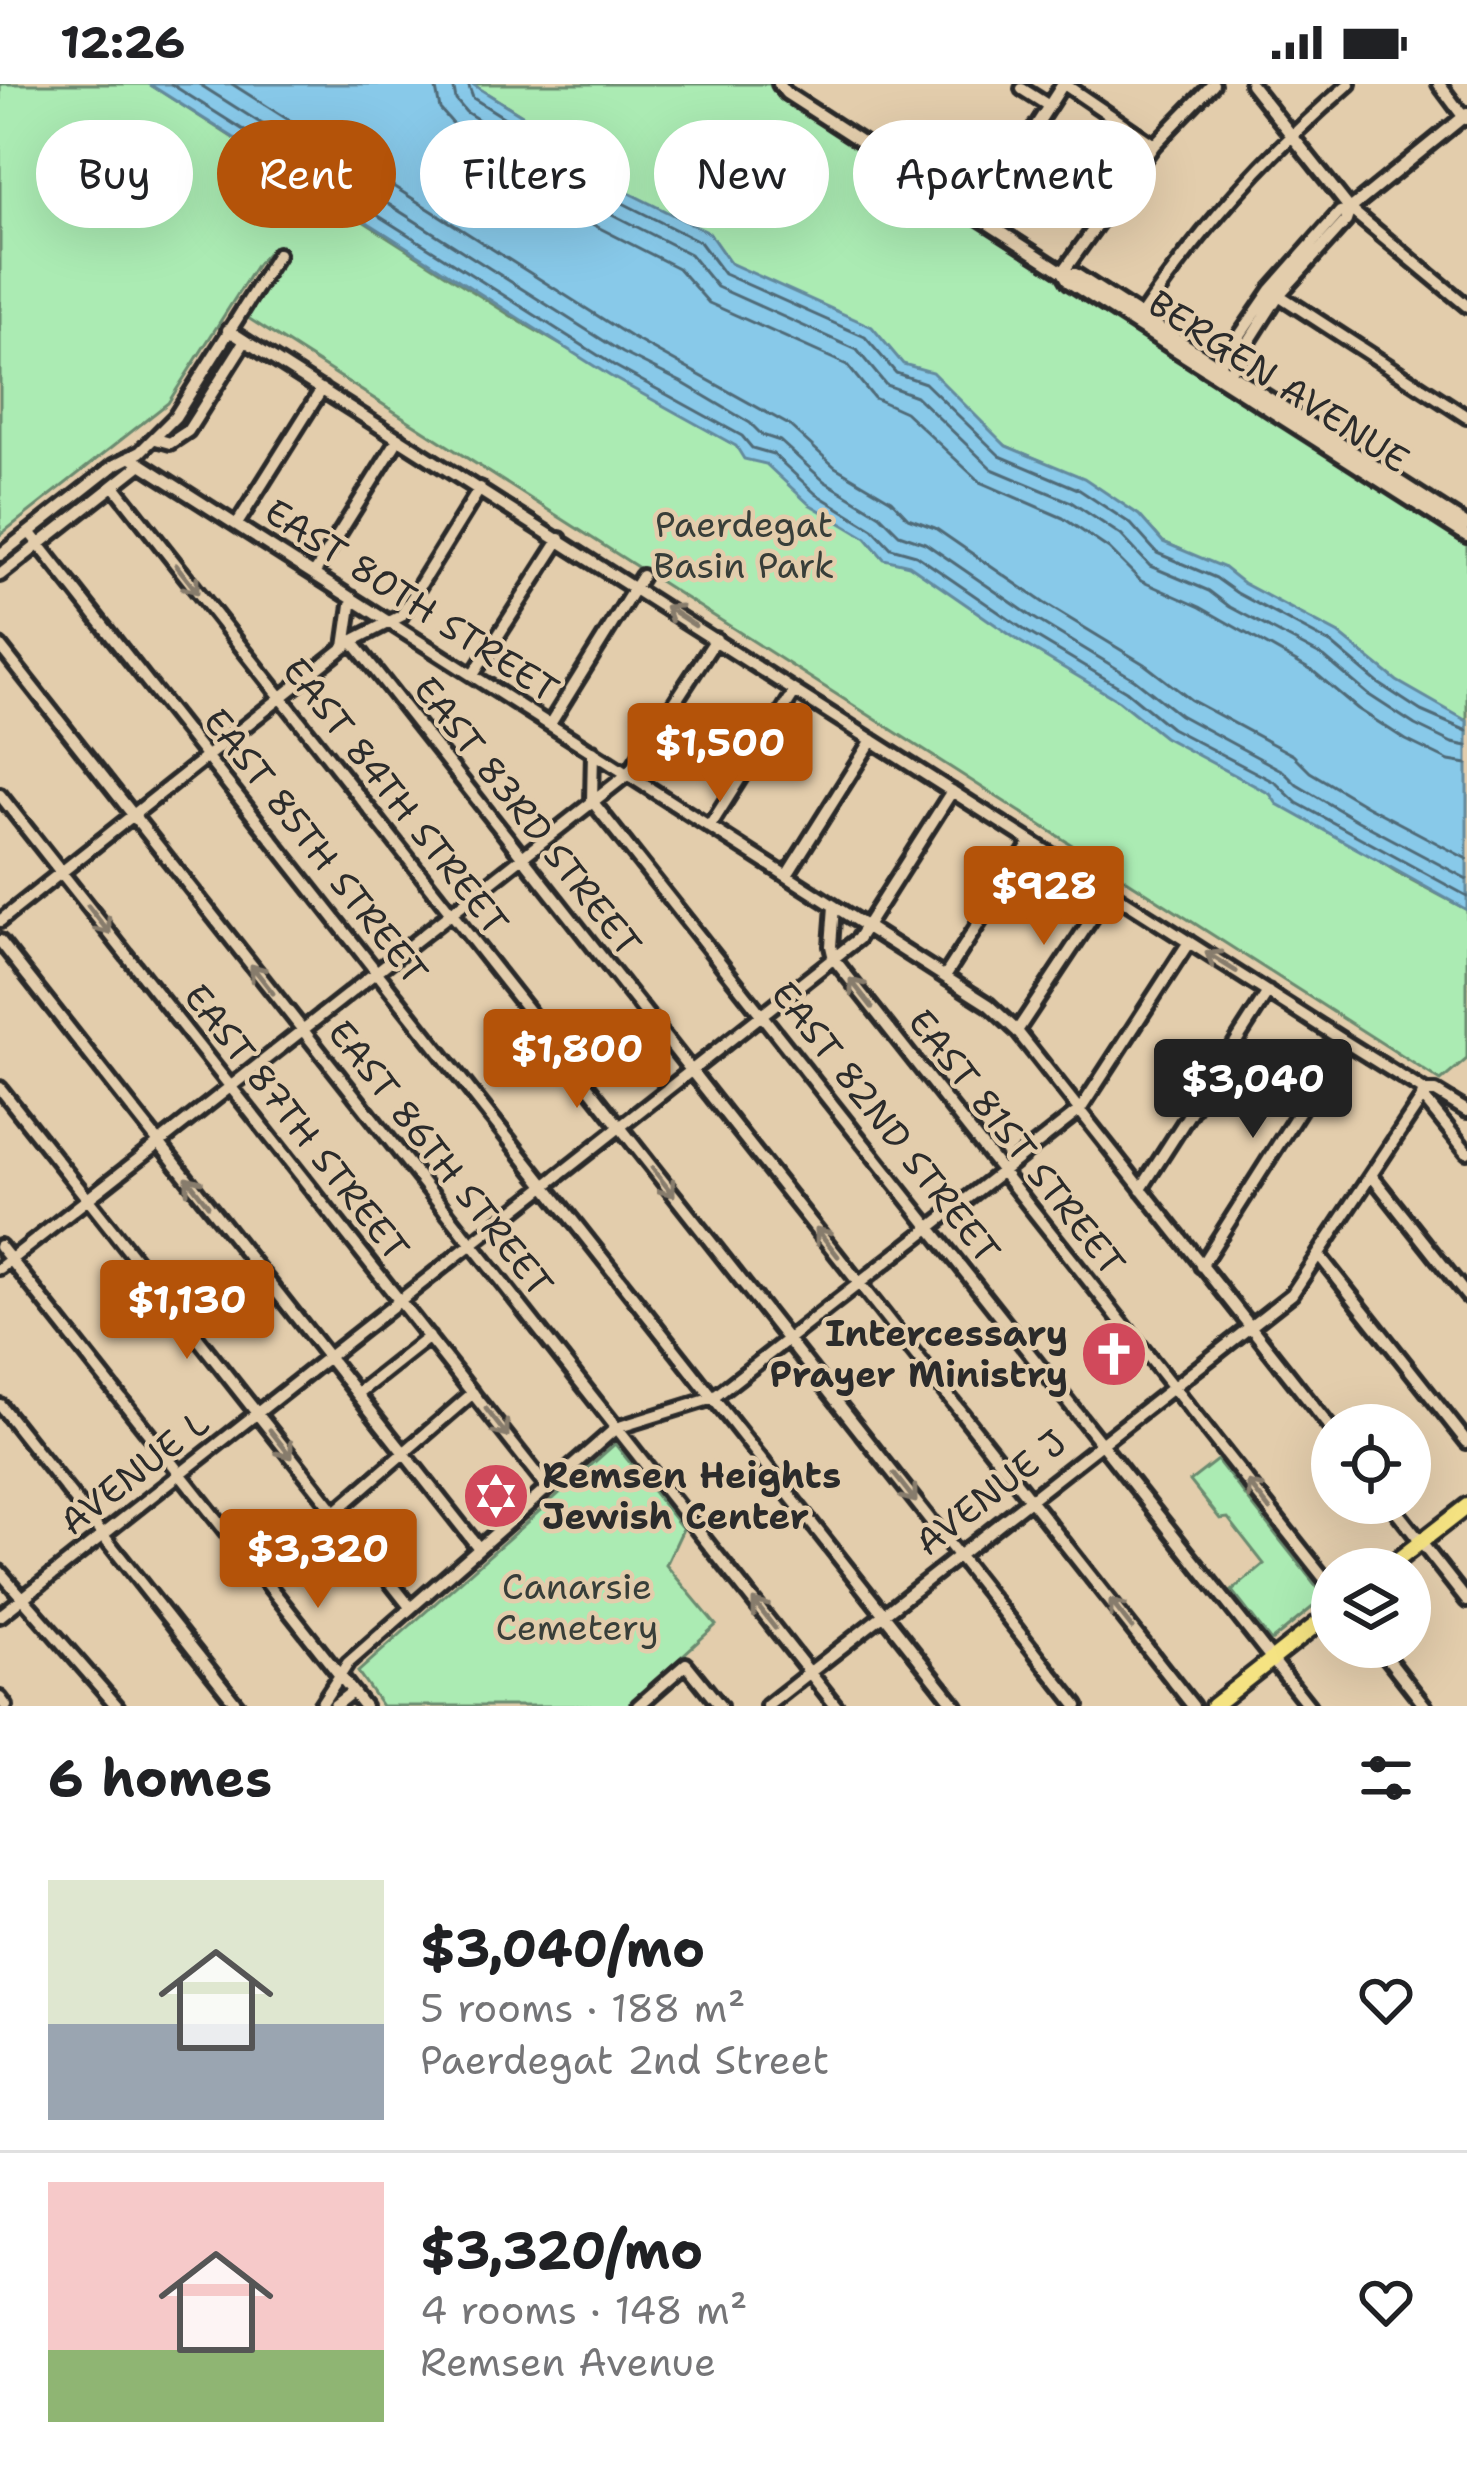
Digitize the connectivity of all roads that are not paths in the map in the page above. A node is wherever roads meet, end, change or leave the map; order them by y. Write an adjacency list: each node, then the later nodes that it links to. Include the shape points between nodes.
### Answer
1 (779, 84): 13 (street, BERGEN AVENUE)
2 (1063, 84): 8 (street); 11 (street)
3 (1213, 84): 14 (street)
4 (1251, 84): 12 (street)
5 (1349, 84): 12 (street)
6 (1439, 84): 9 (street)
7 (1022, 89): 8 (street)
8 (1048, 106): 10 (street)
9 (1466, 117): 15 (street)
10 (1039, 120)
11 (1117, 120)
12 (1291, 134): 15 (street); 22 (street, via 1216,213)
13 (853, 135)
14 (1156, 143)
15 (1350, 209): 20 (street); 21 (street)
16 (998, 228): 19 (street, BERGEN AVENUE)
17 (1095, 228): 19 (street)
18 (278, 254): 23 (street)
19 (1063, 272): 22 (street, BERGEN AVENUE)
20 (1275, 293): 25 (street); 27 (street)
21 (1467, 306)
22 (1138, 321): 25 (street, BERGEN AVENUE)
23 (228, 330): 24 (street); 29 (street)
24 (245, 341): 26 (street); 29 (street, via 188,431 170,443)
25 (1221, 375): 34 (street, BERGEN AVENUE); 36 (street, BERGEN AVENUE)
26 (322, 389): 28 (street); 33 (street)
27 (1467, 417)
28 (399, 438): 32 (street); 41 (street)
29 (156, 439): 30 (street)
30 (135, 461): 31 (street); 33 (street, EAST 80TH STREET); 35 (street)
31 (115, 487): 38 (street); 50 (street, EAST 84TH STREET, one-way to 50)
32 (480, 488): 37 (street); 44 (street, via 403,613)
33 (237, 524): 41 (street, EAST 80TH STREET)
34 (1467, 525)
35 (29, 532): 38 (street, EAST 85TH STREET); 39 (street)
36 (1467, 536)
37 (560, 539): 42 (street); 48 (street)
38 (39, 545): 40 (street); 54 (street, EAST 85TH STREET)
39 (0, 555)
40 (0, 574)
41 (314, 574): 43 (street, EAST 80TH STREET)
42 (639, 581): 45 (street, one-way to 42); 51 (street)
43 (352, 598): 44 (street, EAST 80TH STREET); 46 (street)
44 (388, 622): 46 (street); 48 (street, EAST 80TH STREET)
45 (716, 639): 49 (street); 55 (street)
46 (348, 644): 50 (street); 62 (street, EAST 83RD STREET)
47 (0, 646): 59 (street, EAST 86TH STREET)
48 (472, 675): 51 (street, EAST 80TH STREET)
49 (795, 691): 52 (street); 60 (street)
50 (281, 698): 54 (street); 67 (street, EAST 84TH STREET)
51 (550, 724): 53 (street, EAST 80TH STREET)
52 (872, 740): 56 (street); 64 (street)
53 (592, 751): 55 (street, EAST 80TH STREET); 58 (street)
54 (207, 757): 59 (street); 73 (street, EAST 85TH STREET)
55 (628, 774): 58 (street); 60 (street, EAST 80TH STREET)
56 (952, 790): 61 (street); 69 (street, AVENUE L)
57 (0, 795): 63 (street, EAST 87TH STREET)
58 (592, 801): 62 (street); 76 (street, EAST 82ND STREET)
59 (133, 815): 63 (street); 77 (street, EAST 86TH STREET, one-way to 59)
60 (710, 826): 64 (street, EAST 80TH STREET)
61 (1031, 842): 65 (street); 74 (street)
62 (522, 856): 67 (street); 80 (street, EAST 83RD STREET)
63 (61, 872): 68 (street); 81 (street, EAST 87TH STREET, one-way to 81)
64 (787, 875): 66 (street, EAST 80TH STREET)
65 (1110, 891): 71 (street); 78 (street)
66 (834, 906): 69 (street, EAST 80TH STREET); 72 (street)
67 (450, 912): 73 (street); 86 (street, EAST 84TH STREET)
68 (0, 921)
69 (866, 926): 72 (street, AVENUE L); 74 (street, EAST 80TH STREET)
70 (0, 941): 87 (street)
71 (1189, 942): 75 (street, one-way to 71); 84 (street)
72 (834, 958): 76 (street, AVENUE L); 89 (street, EAST 81ST STREET, one-way to 72)
73 (376, 971): 77 (street); 91 (street, EAST 85TH STREET)
74 (945, 976): 78 (street, EAST 80TH STREET)
75 (1268, 992): 79 (street); 92 (street)
76 (763, 1015): 80 (street, AVENUE L); 94 (street, EAST 82ND STREET)
77 (302, 1030): 81 (street); 95 (street, EAST 86TH STREET)
78 (1017, 1031): 84 (street, EAST 80TH STREET)
79 (1344, 1041): 83 (street); 99 (street)
80 (692, 1071): 86 (street, AVENUE L); 100 (street, EAST 83RD STREET, one-way to 80)
81 (230, 1086): 87 (street); 102 (street, EAST 87TH STREET)
82 (0, 1088): 93 (street)
83 (1425, 1094): 85 (street); 88 (street); 90 (street, AVENUE J)
84 (1080, 1110): 89 (street); 92 (street, EAST 80TH STREET)
85 (1467, 1111)
86 (620, 1127): 91 (street, AVENUE L); 105 (street, EAST 84TH STREET, one-way to 105)
87 (159, 1142): 93 (street); 106 (street, one-way to 87)
88 (1467, 1152)
89 (1003, 1172): 94 (street); 107 (street, EAST 81ST STREET)
90 (1371, 1174): 97 (street, AVENUE J); 101 (street)
91 (546, 1186): 95 (street, AVENUE L); 110 (street, EAST 85TH STREET)
92 (1142, 1189): 99 (street, EAST 80TH STREET)
93 (88, 1199): 98 (street); 113 (street)
94 (932, 1228): 100 (street); 115 (street, EAST 82ND STREET)
95 (472, 1245): 102 (street, AVENUE L); 114 (street, EAST 86TH STREET)
96 (0, 1246): 98 (street)
97 (1319, 1255): 103 (street, AVENUE J, via 1292,1294); 116 (street)
98 (5, 1264): 118 (street)
99 (1202, 1265): 103 (street, EAST 80TH STREET)
100 (860, 1285): 105 (street); 120 (street, EAST 83RD STREET)
101 (1467, 1296)
102 (400, 1301): 104 (street, EAST 87TH STREET); 106 (street, AVENUE L)
103 (1249, 1325): 107 (street, AVENUE J); 111 (street, EAST 80TH STREET)
104 (429, 1337): 108 (street, EAST 87TH STREET); 109 (street)
105 (789, 1341): 110 (street); 128 (street, EAST 84TH STREET, one-way to 128)
106 (328, 1357): 109 (street); 113 (street, AVENUE L)
107 (1172, 1386): 115 (street, AVENUE J); 129 (street, EAST 81ST STREET, one-way to 107)
108 (473, 1393): 117 (street); 119 (street, EAST 87TH STREET, one-way to 119)
109 (358, 1394): 117 (street)
110 (713, 1398): 114 (street); 135 (street, EAST 85TH STREET)
111 (1311, 1404)
112 (0, 1405): 124 (street)
113 (257, 1413): 118 (street, AVENUE L); 122 (street, one-way to 122)
114 (616, 1428): 119 (street); 140 (street, EAST 86TH STREET, one-way to 114)
115 (1101, 1442): 120 (street, AVENUE J); 138 (street, EAST 82ND STREET)
116 (1467, 1442)
117 (403, 1451): 122 (street); 126 (street)
118 (180, 1474): 124 (street, AVENUE L); 131 (street)
119 (546, 1486): 126 (street)
120 (1029, 1498): 128 (street, AVENUE J); 156 (street, EAST 83RD STREET, one-way to 120)
121 (1467, 1505): 125 (main road)
122 (336, 1513): 131 (street); 134 (street)
123 (1407, 1524): 125 (street)
124 (103, 1535): 132 (street, AVENUE L); 146 (street)
125 (1421, 1542): 127 (main road); 133 (street)
126 (478, 1547): 134 (street)
127 (1413, 1548)
128 (958, 1556): 135 (street, AVENUE J); 155 (street, EAST 84TH STREET)
129 (1311, 1561)
130 (0, 1572): 132 (street)
131 (261, 1576): 141 (street)
132 (23, 1598): 136 (street, AVENUE L); 145 (street)
133 (1467, 1601)
134 (410, 1607): 141 (street)
135 (884, 1614): 140 (street, AVENUE J); 154 (street, EAST 85TH STREET)
136 (0, 1616)
137 (1311, 1628): 138 (main road)
138 (1272, 1659): 157 (main road); 158 (street, EAST 82ND STREET)
139 (1395, 1668): 159 (street)
140 (809, 1672): 152 (street, AVENUE J); 153 (street, EAST 86TH STREET)
141 (340, 1676): 142 (street); 147 (street)
142 (352, 1692): 148 (street); 149 (street)
143 (0, 1698): 144 (street)
144 (6, 1706)
145 (116, 1706)
146 (238, 1706)
147 (320, 1706)
148 (334, 1706)
149 (364, 1706)
150 (638, 1706): 151 (street, via 686,1664)
151 (719, 1706)
152 (767, 1706)
153 (836, 1706)
154 (956, 1706)
155 (1077, 1706)
156 (1193, 1706)
157 (1214, 1706)
158 (1309, 1706)
159 (1425, 1706)

